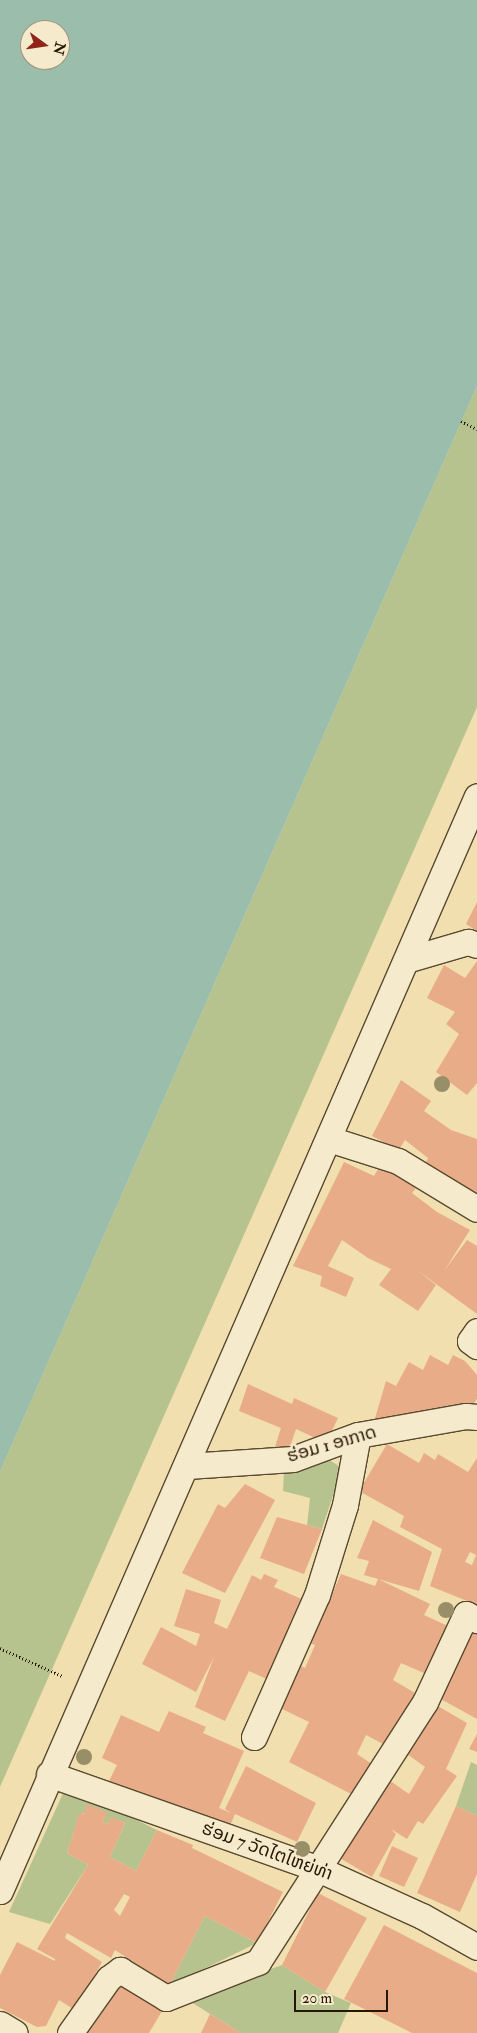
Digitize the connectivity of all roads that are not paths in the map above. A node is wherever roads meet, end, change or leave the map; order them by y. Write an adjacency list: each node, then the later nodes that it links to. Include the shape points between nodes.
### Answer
1 (477, 796): 3 (street)
2 (477, 945): 3 (street, via 468,942)
3 (406, 960): 4 (street)
4 (329, 1139): 5 (street, via 398,1161); 10 (street)
5 (477, 1209)
6 (477, 1331): 7 (street, via 470,1341)
7 (477, 1346)
8 (477, 1417): 9 (street, ຮ່ອມ 1 ອາກາດ, via 466,1416)
9 (358, 1435): 10 (street, ຮ່ອມ 1 ອາກາດ, via 293,1459); 12 (street, via 345,1505 317,1595)
10 (187, 1466): 13 (street)
11 (477, 1620): 14 (street, via 466,1614 425,1702)
12 (254, 1737)
13 (49, 1774): 14 (street, ຮ່ອມ 7 ວັດໄຕໄຫຍ່ທ່າ); 15 (street)
14 (316, 1868): 16 (street, ຮ່ອມ 7 ວັດໄຕໄຫຍ່ທ່າ, via 422,1916); 19 (street, via 258,1962 166,1998 120,1970 109,1978)
15 (0, 1892)
16 (477, 1946)
17 (0, 2024): 18 (street)
18 (15, 2033)
19 (70, 2033)

